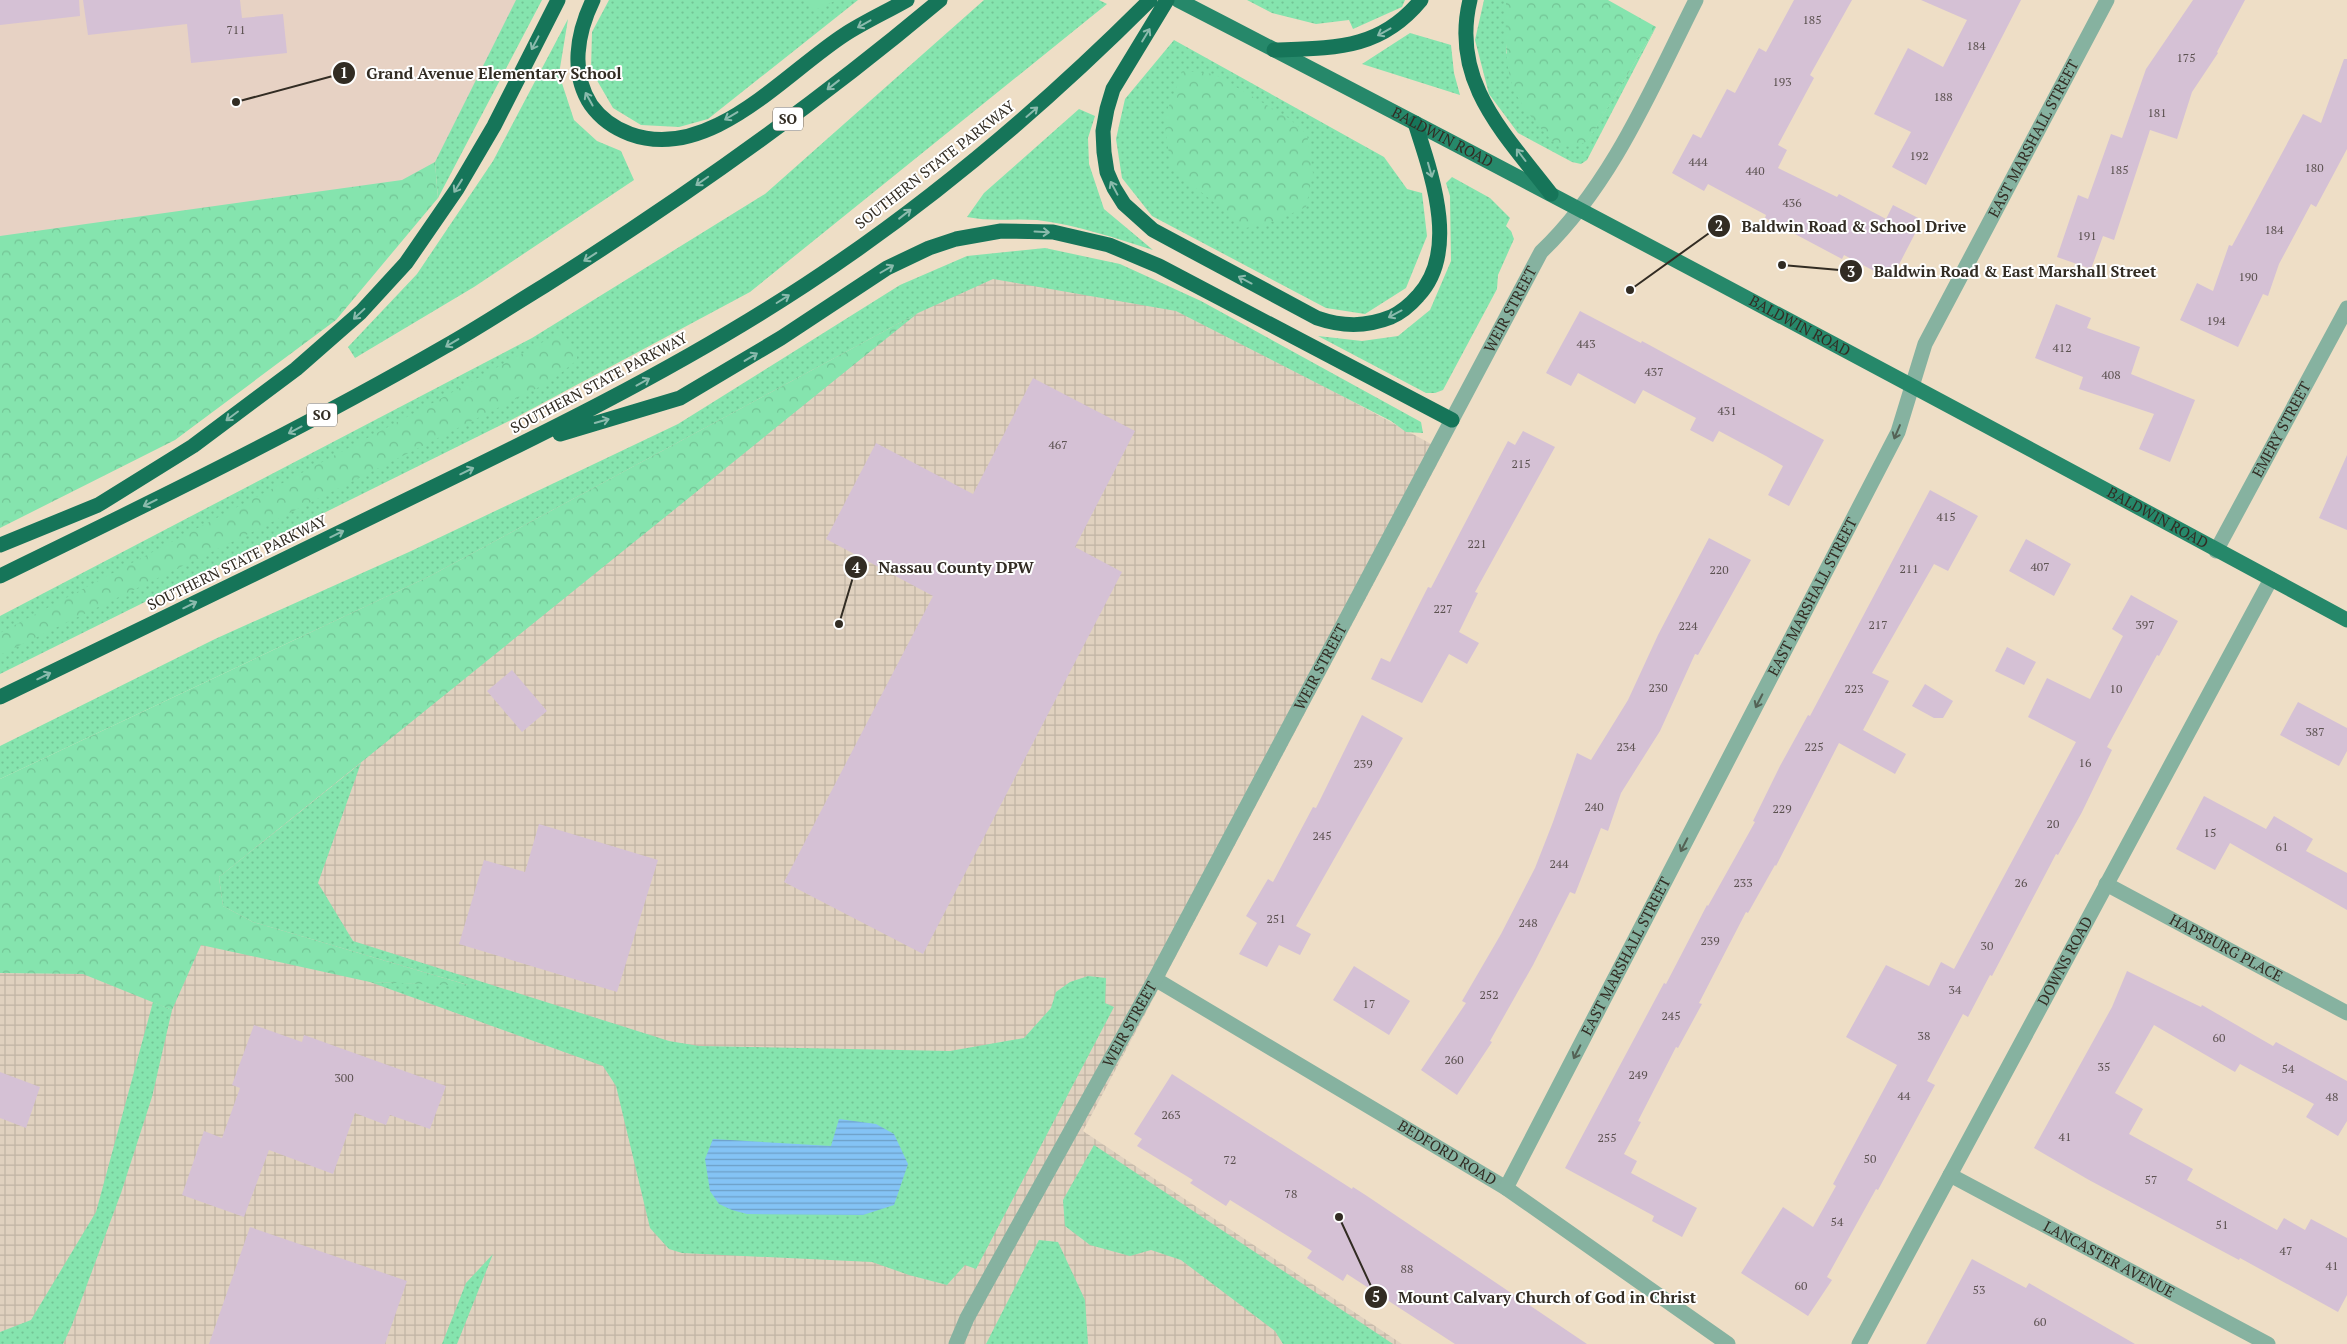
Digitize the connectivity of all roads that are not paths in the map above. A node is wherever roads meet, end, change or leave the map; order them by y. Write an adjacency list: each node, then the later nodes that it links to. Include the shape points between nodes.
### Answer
1 (558, 0): 20 (highway, one-way to 20, via 494,126 457,190 406,263 362,312 296,369 193,446 98,505)
2 (593, 0): 3 (highway, one-way to 2, via 844,35 731,117 690,137 672,140 654,140 622,131 597,113 589,101 579,72 578,56 583,23)
3 (907, 0)
4 (940, 0): 22 (highway, SO, one-way to 22, via 816,99 726,165 494,317 270,443)
5 (1150, 0): 19 (highway, SOUTHERN STATE PARKWAY, one-way to 5, via 730,331 896,222 1026,117)
6 (1167, 0): 13 (highway, one-way to 6, via 1435,188 1440,234 1433,272 1424,289 1396,315 1363,325 1346,325 1317,318 1153,230 1124,204 1114,188 1107,172 1102,131 1107,110 1113,89)
7 (1178, 0): 12 (main road, BALDWIN ROAD)
8 (1421, 0): 12 (highway, one-way to 12, via 1400,23 1369,40 1326,48)
9 (1470, 0): 14 (highway, one-way to 9, via 1478,93 1465,48)
10 (1696, 0): 15 (street, WEIR STREET, via 1614,161)
11 (2107, 0): 17 (street, EAST MARSHALL STREET, via 1925,344)
12 (1274, 50): 13 (main road, BALDWIN ROAD)
13 (1415, 123): 14 (main road, BALDWIN ROAD)
14 (1551, 194): 15 (main road, BALDWIN ROAD)
15 (1578, 209): 17 (main road, BALDWIN ROAD); 18 (street, WEIR STREET, via 1541,252)
16 (2347, 308): 21 (street, EMERY STREET)
17 (1913, 386): 21 (main road, BALDWIN ROAD); 30 (street, EAST MARSHALL STREET, one-way to 30, via 1898,432)
18 (1452, 420): 19 (highway, one-way to 18, via 680,398 782,338 887,268 956,239 1001,231 1062,234 1133,254); 27 (street, WEIR STREET)
19 (522, 445): 25 (highway, SOUTHERN STATE PARKWAY, one-way to 19)
20 (0, 545)
21 (2216, 551): 23 (main road, BALDWIN ROAD)
22 (0, 576)
23 (2270, 579): 24 (main road, BALDWIN ROAD); 26 (street, DOWNS ROAD)
24 (2347, 620)
25 (0, 697)
26 (2106, 884): 28 (street, HAPSBURG PLACE); 29 (street, DOWNS ROAD)
27 (1155, 979): 30 (street, BEDFORD ROAD); 31 (street, WEIR STREET, via 967,1318)
28 (2347, 1013)
29 (1950, 1175): 33 (street, DOWNS ROAD); 34 (street, LANCASTER AVENUE)
30 (1506, 1188): 32 (street, BEDFORD ROAD)
31 (956, 1344)
32 (1728, 1344)
33 (1859, 1344)
34 (2268, 1344)

